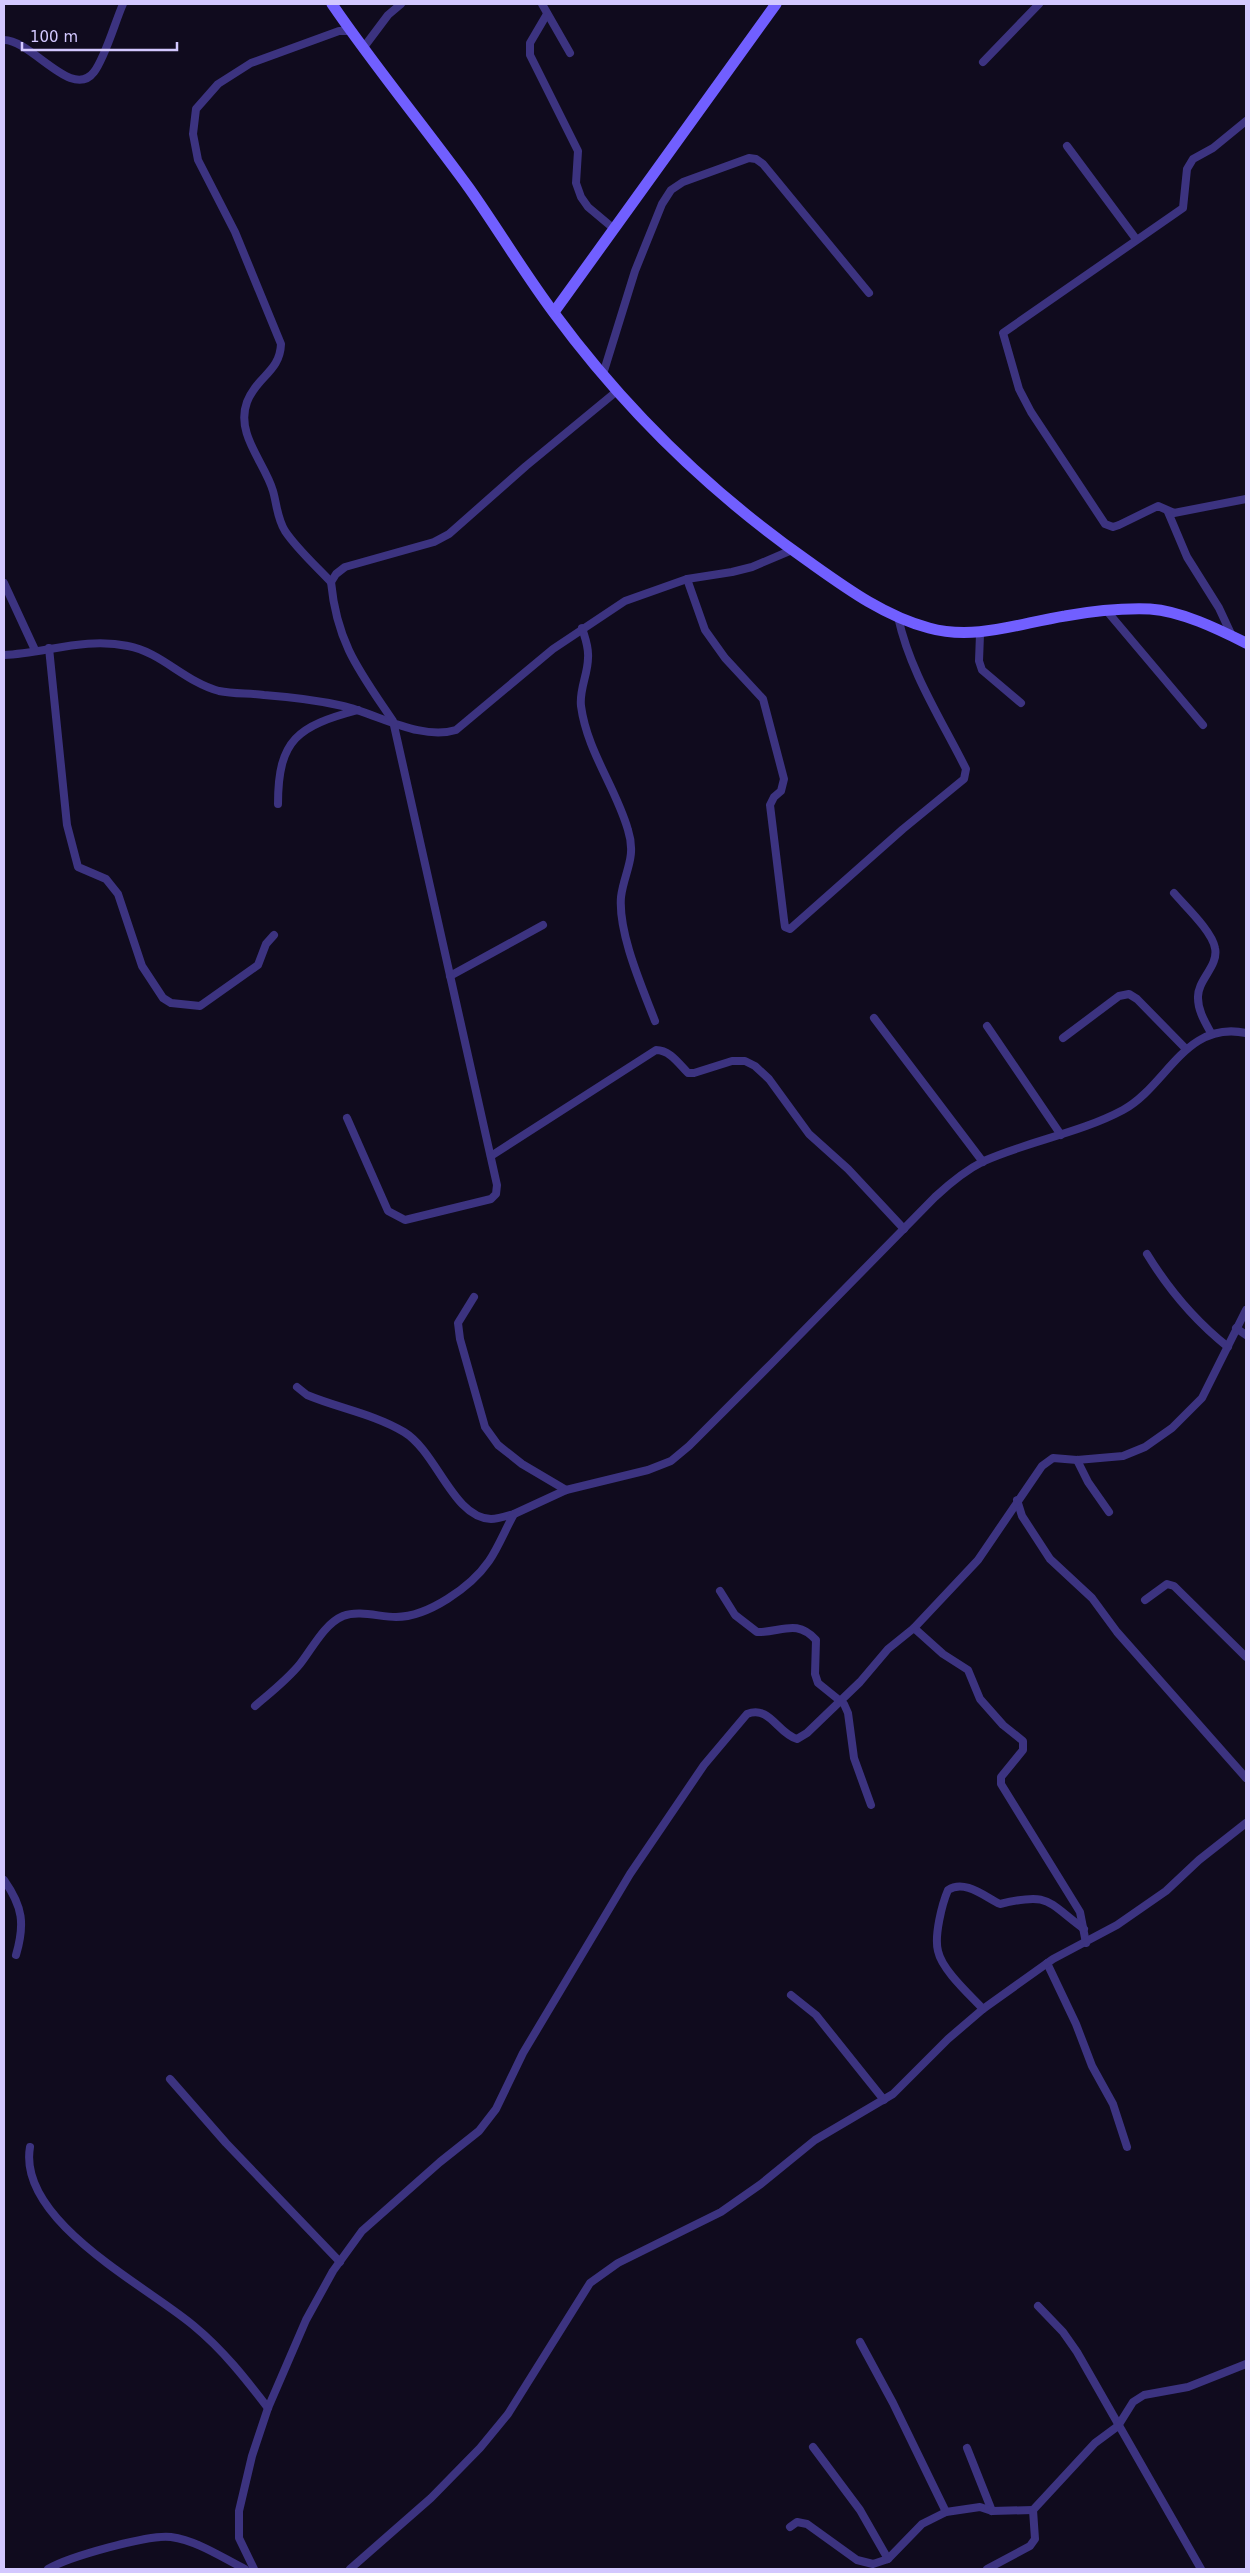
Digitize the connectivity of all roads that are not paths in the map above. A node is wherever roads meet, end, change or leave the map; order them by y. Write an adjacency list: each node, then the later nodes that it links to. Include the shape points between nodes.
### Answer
1 (123, 4): 9 (street, via 95,71 86,80 78,81 66,76 27,48)
2 (332, 4): 8 (street)
3 (401, 4): 10 (street, via 388,15)
4 (542, 4): 7 (street)
5 (776, 4): 15 (street)
6 (1039, 4): 12 (street)
7 (547, 14): 11 (street); 15 (street, via 530,43 530,55 578,150 576,183 581,197)
8 (351, 31): 10 (street); 25 (street, via 331,34 251,63 218,84 196,109 193,134 198,160 235,232 281,344 278,363 258,383 247,402 245,417 250,443 273,490 278,519)
9 (4, 40)
10 (364, 48): 18 (street, via 472,192)
11 (570, 53)
12 (983, 62)
13 (1246, 121): 16 (street, via 1213,148 1192,160 1187,169 1184,208)
14 (1067, 146): 16 (street)
15 (613, 228): 18 (street)
16 (1136, 239): 22 (street, via 1003,333 1019,389 1031,412 1105,524 1119,525 1158,506)
17 (869, 293): 19 (street, via 763,164 749,158 683,182 671,190 662,204 635,271)
18 (554, 312): 19 (street)
19 (603, 374): 20 (street)
20 (617, 391): 23 (street, via 712,486); 25 (street, via 532,460 449,534 434,542 344,567)
21 (1246, 499): 22 (street)
22 (1168, 512): 31 (street, via 1187,557 1219,608)
23 (792, 550): 24 (street, via 732,572); 28 (street, via 873,605)
24 (687, 579): 28 (street, via 705,630 762,699 784,779 782,791 770,805 785,927 790,929 964,779 966,769 926,695 904,642); 29 (street, via 625,601)
25 (331, 582): 38 (street, via 342,638 352,661)
26 (4, 583): 34 (street)
27 (1106, 610): 30 (street); 31 (street, via 1152,609); 39 (street)
28 (898, 617): 30 (street, via 930,629)
29 (582, 628): 38 (street, via 456,730 445,734 428,733); 46 (street, via 588,658 581,705 586,728 629,831 633,855 621,896 622,916 634,966)
30 (980, 634): 36 (street, via 979,662 982,670)
31 (1232, 636): 32 (street)
32 (1246, 643)
33 (49, 648): 34 (street); 37 (street, via 108,642 131,646 151,654 188,679 219,691 309,699); 43 (street, via 67,825 74,858 78,867 106,879 118,894 142,966 163,998 184,1006 200,1006 258,965 266,944)
34 (35, 650): 35 (street)
35 (4, 655)
36 (1021, 703)
37 (358, 710): 38 (street); 40 (street, via 328,718 302,732 289,744 279,774)
38 (393, 721): 44 (street)
39 (1203, 725)
40 (278, 804)
41 (1174, 892): 49 (street, via 1210,936 1216,949 1198,998)
42 (543, 925): 44 (street)
43 (274, 934)
44 (450, 976): 54 (street)
45 (874, 1018): 55 (street)
46 (655, 1021)
47 (987, 1026): 53 (street)
48 (1246, 1033): 49 (street)
49 (1211, 1034): 51 (street)
50 (1063, 1038): 51 (street, via 1119,996 1128,994 1137,999)
51 (1186, 1049): 53 (street, via 1125,1109)
52 (347, 1118): 54 (street, via 388,1211 405,1220 491,1199 496,1194 497,1185)
53 (1061, 1135): 55 (street)
54 (490, 1156): 56 (street, via 656,1050 670,1055 688,1073 732,1061 745,1061 770,1079 809,1134 848,1169)
55 (983, 1162): 56 (street, via 955,1179)
56 (904, 1229): 65 (street, via 689,1446 671,1460 648,1470)
57 (1147, 1254): 62 (street, via 1168,1288 1202,1326)
58 (474, 1297): 65 (street, via 458,1323 485,1427 498,1445 522,1464)
59 (1246, 1310): 60 (street)
60 (1236, 1328): 61 (street); 62 (street)
61 (1246, 1335)
62 (1228, 1346): 64 (street, via 1202,1398 1172,1428 1145,1447 1123,1456)
63 (297, 1387): 68 (street, via 307,1396 380,1420 405,1432 434,1462 453,1494 478,1517 492,1519)
64 (1077, 1460): 66 (street, via 1053,1458 1042,1466); 67 (street)
65 (566, 1490): 68 (street)
66 (1017, 1500): 71 (street, via 978,1560); 75 (street, via 1022,1516 1050,1558 1092,1598 1117,1632)
67 (1109, 1512)
68 (514, 1514): 74 (street, via 487,1564 433,1608 397,1617 343,1616 331,1624 300,1664)
69 (720, 1591): 73 (street, via 736,1615 757,1632 783,1627 809,1632 816,1640 815,1674 818,1683)
70 (1146, 1600): 72 (street, via 1161,1586 1174,1586)
71 (914, 1628): 73 (street, via 888,1649); 79 (street, via 943,1654 968,1670 980,1700 1023,1742 1023,1750 1001,1776 1001,1784 1071,1896 1080,1912)
72 (1246, 1657)
73 (840, 1702): 76 (street, via 848,1713 854,1758); 89 (street, via 797,1738 790,1736 766,1714 756,1710 747,1714 704,1765 630,1874 523,2053 496,2109 479,2132 362,2231)
74 (255, 1706)
75 (1246, 1778)
76 (871, 1805)
77 (1246, 1824): 80 (street, via 1199,1860 1166,1891)
78 (4, 1880): 81 (street, via 17,1898 22,1919)
79 (1084, 1929): 80 (street); 84 (street, via 1048,1901 1021,1898 1000,1904 963,1886 948,1890 941,1910 937,1948 958,1981)
80 (1086, 1942): 82 (street)
81 (16, 1955)
82 (1047, 1963): 84 (street); 88 (street, via 1092,2066 1114,2104)
83 (791, 1995): 86 (street, via 816,2014)
84 (983, 2008): 86 (street)
85 (170, 2079): 89 (street, via 226,2143)
86 (884, 2100): 105 (street, via 816,2140 721,2212 618,2263 590,2283 527,2386 497,2428 431,2498)
87 (30, 2147): 93 (street, via 32,2175 57,2217 90,2250 200,2331 228,2357)
88 (1127, 2147)
89 (340, 2262): 93 (street, via 306,2320)
90 (1038, 2306): 94 (street, via 1077,2352)
91 (860, 2342): 99 (street)
92 (1246, 2364): 94 (street, via 1188,2387 1144,2395 1133,2402)
93 (268, 2408): 104 (street, via 239,2511 240,2538)
94 (1118, 2426): 97 (street, via 1095,2444); 107 (street)
95 (813, 2447): 101 (street, via 860,2510)
96 (967, 2448): 98 (street)
97 (1033, 2510): 98 (street); 106 (street, via 1035,2539 1030,2546)
98 (992, 2511): 99 (street, via 980,2506)
99 (946, 2512): 101 (street, via 922,2524)
100 (790, 2527): 101 (street, via 797,2522 806,2524 857,2560 873,2564)
101 (888, 2559)
102 (48, 2569): 103 (street, via 90,2552 171,2537 216,2552)
103 (245, 2569)
104 (254, 2569)
105 (350, 2569)
106 (987, 2569)
107 (1201, 2569)

